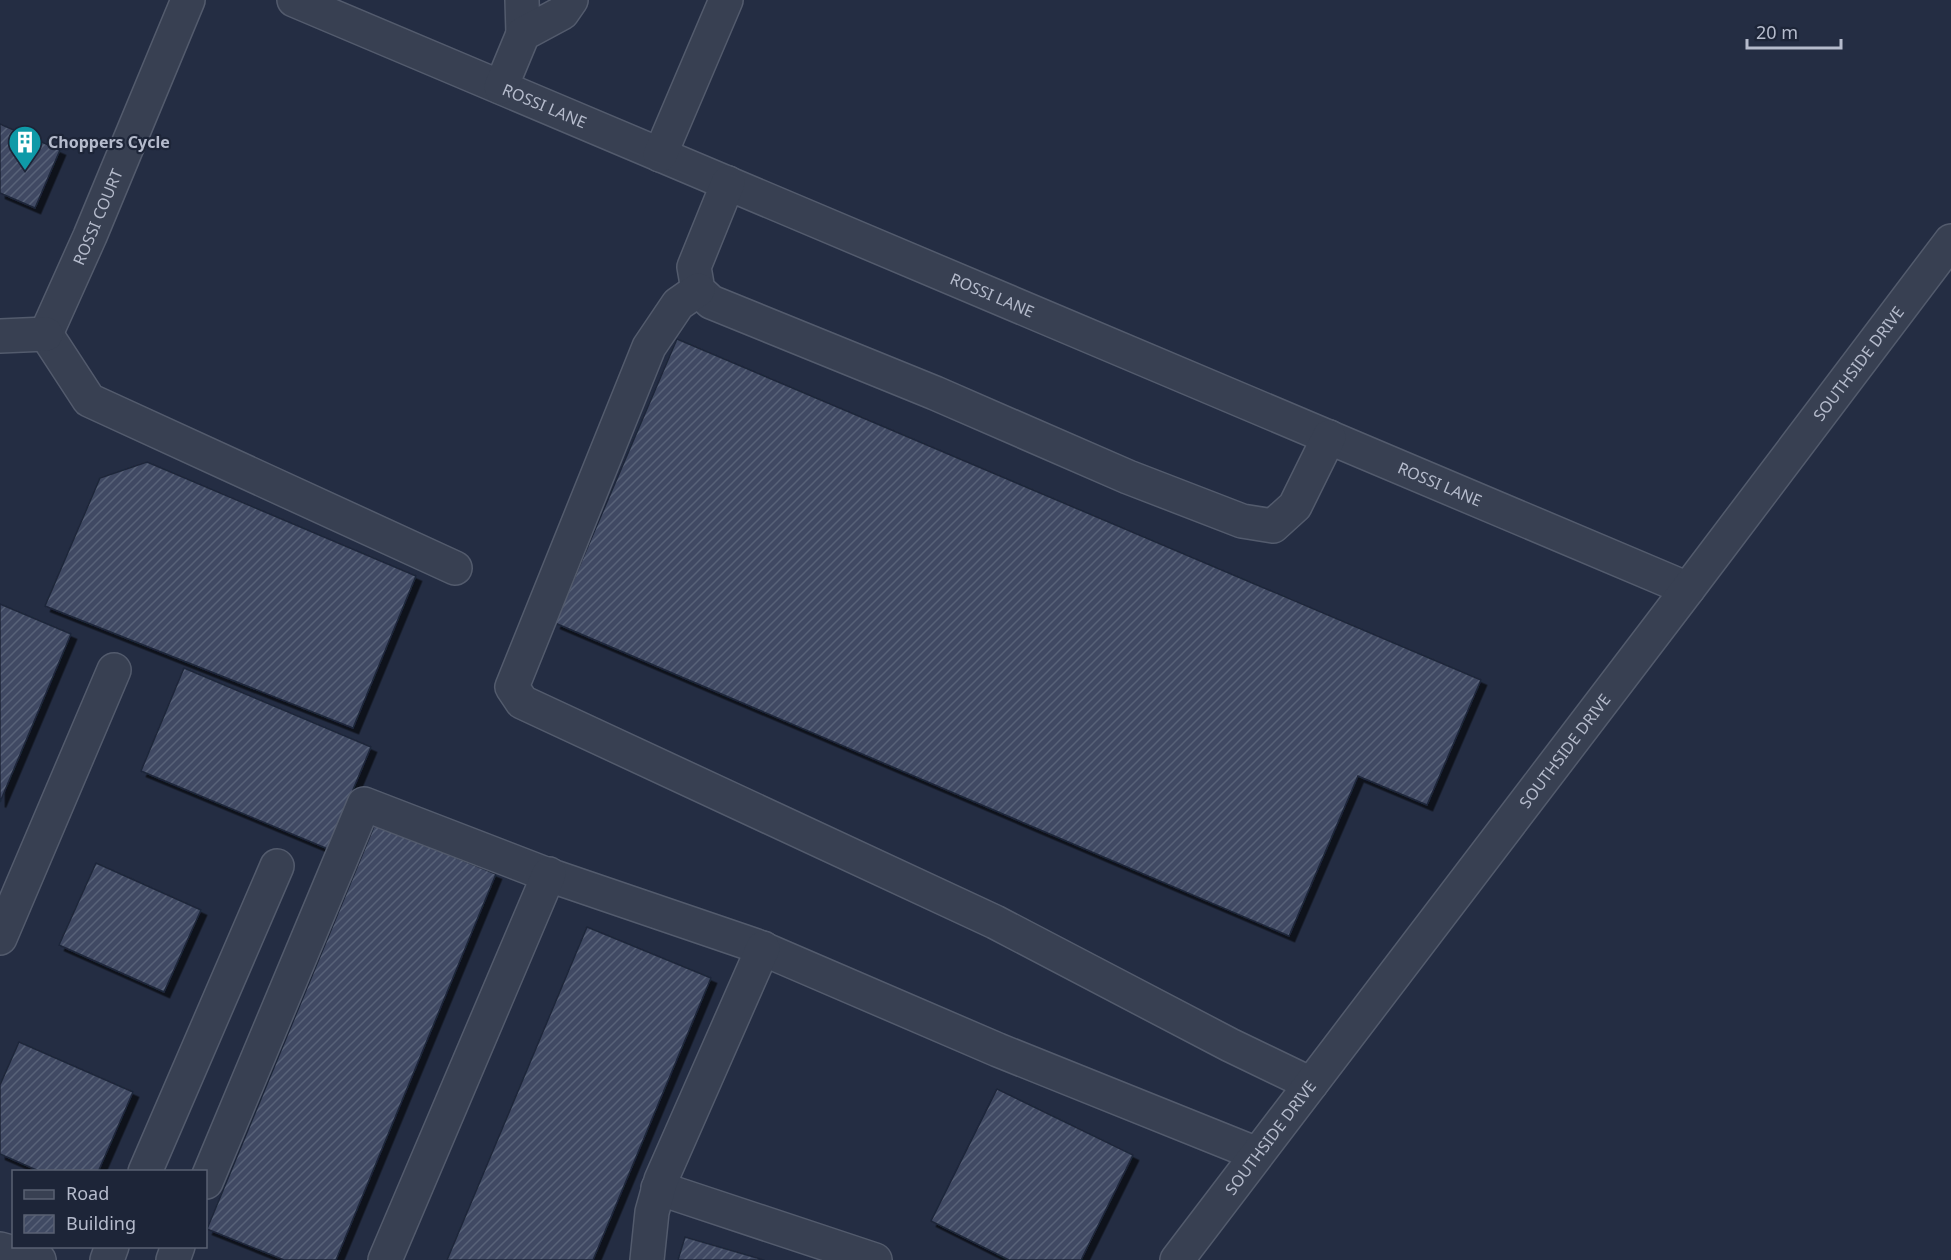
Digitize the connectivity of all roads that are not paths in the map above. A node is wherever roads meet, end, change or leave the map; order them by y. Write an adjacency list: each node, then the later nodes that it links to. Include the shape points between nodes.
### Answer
1 (188, 0): 12 (street, ROSSI COURT)
2 (294, 0): 7 (street, ROSSI LANE)
3 (522, 0): 6 (street)
4 (571, 0): 6 (street, via 562,12)
5 (726, 0): 8 (street)
6 (523, 34): 7 (street)
7 (501, 87): 8 (street, ROSSI LANE)
8 (660, 154): 9 (street, ROSSI LANE)
9 (728, 183): 11 (street, via 694,267); 14 (street, ROSSI LANE)
10 (1951, 241): 16 (street, SOUTHSIDE DRIVE)
11 (698, 290): 14 (street, via 711,302 1242,522 1273,526 1295,506); 22 (street, via 678,304 649,347 512,687 522,702 995,922)
12 (46, 334): 13 (street); 15 (street, via 89,400)
13 (0, 336)
14 (1329, 437): 16 (street, ROSSI LANE)
15 (455, 568)
16 (1688, 589): 22 (street, SOUTHSIDE DRIVE)
17 (114, 670): 20 (street)
18 (277, 866): 24 (street)
19 (549, 874): 21 (street); 25 (street, via 364,804); 29 (street)
20 (0, 938)
21 (763, 948): 23 (street, via 998,1050); 26 (street)
22 (1311, 1084): 23 (street, SOUTHSIDE DRIVE)
23 (1257, 1154): 32 (street, SOUTHSIDE DRIVE)
24 (146, 1170)
25 (207, 1180)
26 (658, 1188): 30 (street); 31 (street)
27 (0, 1249): 28 (street)
28 (39, 1260)
29 (386, 1260)
30 (647, 1260)
31 (876, 1260)
32 (1177, 1260)

